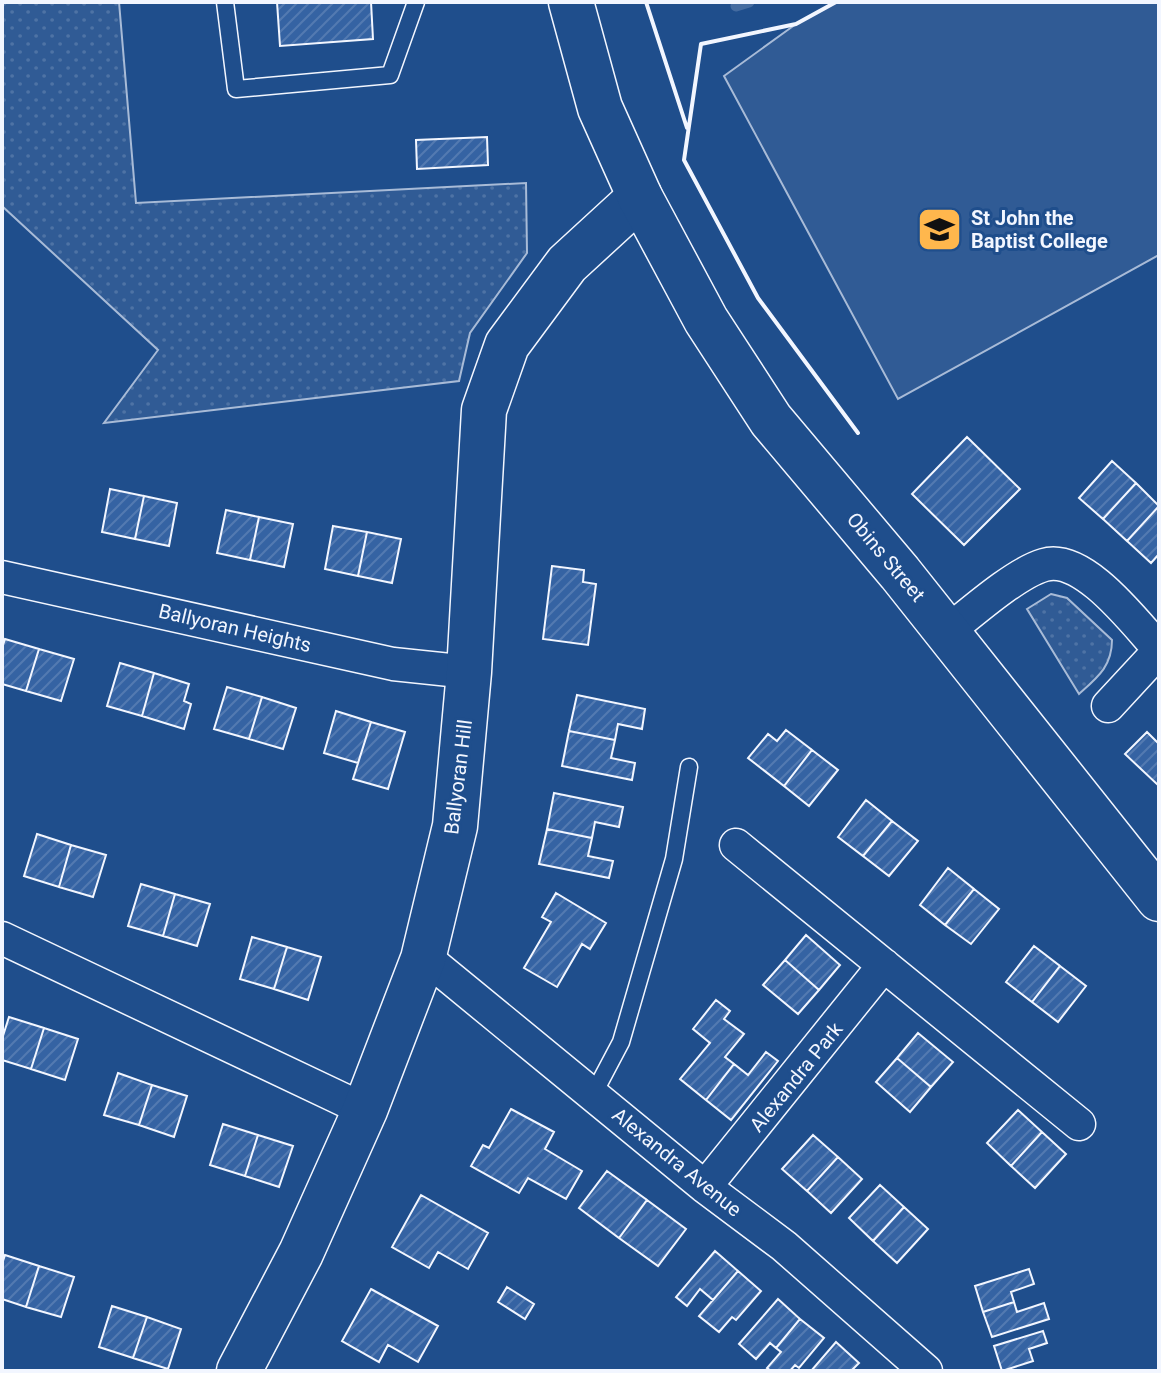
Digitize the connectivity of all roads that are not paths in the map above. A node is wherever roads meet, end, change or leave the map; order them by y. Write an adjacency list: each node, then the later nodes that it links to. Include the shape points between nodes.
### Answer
1 (225, 2): 2 (lane, via 236,89 390,75)
2 (416, 2)
3 (571, 2): 4 (street, Obins Street, via 600,108)
4 (640, 197): 6 (street, Obins Street, via 706,320 771,420); 8 (street, Ballyoran Hill, via 567,264 507,345 484,410)
5 (2, 577): 8 (street, Ballyoran Heights, via 393,664)
6 (947, 632): 7 (street, via 1025,573 1047,564 1074,568 1095,582); 12 (street, Obins Street)
7 (1159, 650): 9 (street)
8 (469, 672): 14 (street, Ballyoran Hill, via 455,826)
9 (1108, 706)
10 (689, 767): 16 (lane, via 674,859 621,1042)
11 (736, 845): 15 (street)
12 (1159, 899)
13 (2, 938): 17 (street)
14 (423, 959): 16 (street, Alexandra Avenue); 17 (street, Ballyoran Hill)
15 (884, 965): 18 (street); 19 (street, Alexandra Park)
16 (593, 1095): 19 (street, Alexandra Avenue)
17 (365, 1110): 20 (street, Ballyoran Hill, via 301,1253)
18 (1079, 1124)
19 (705, 1187): 21 (street, Alexandra Avenue, via 784,1246)
20 (239, 1371)
21 (926, 1371)

